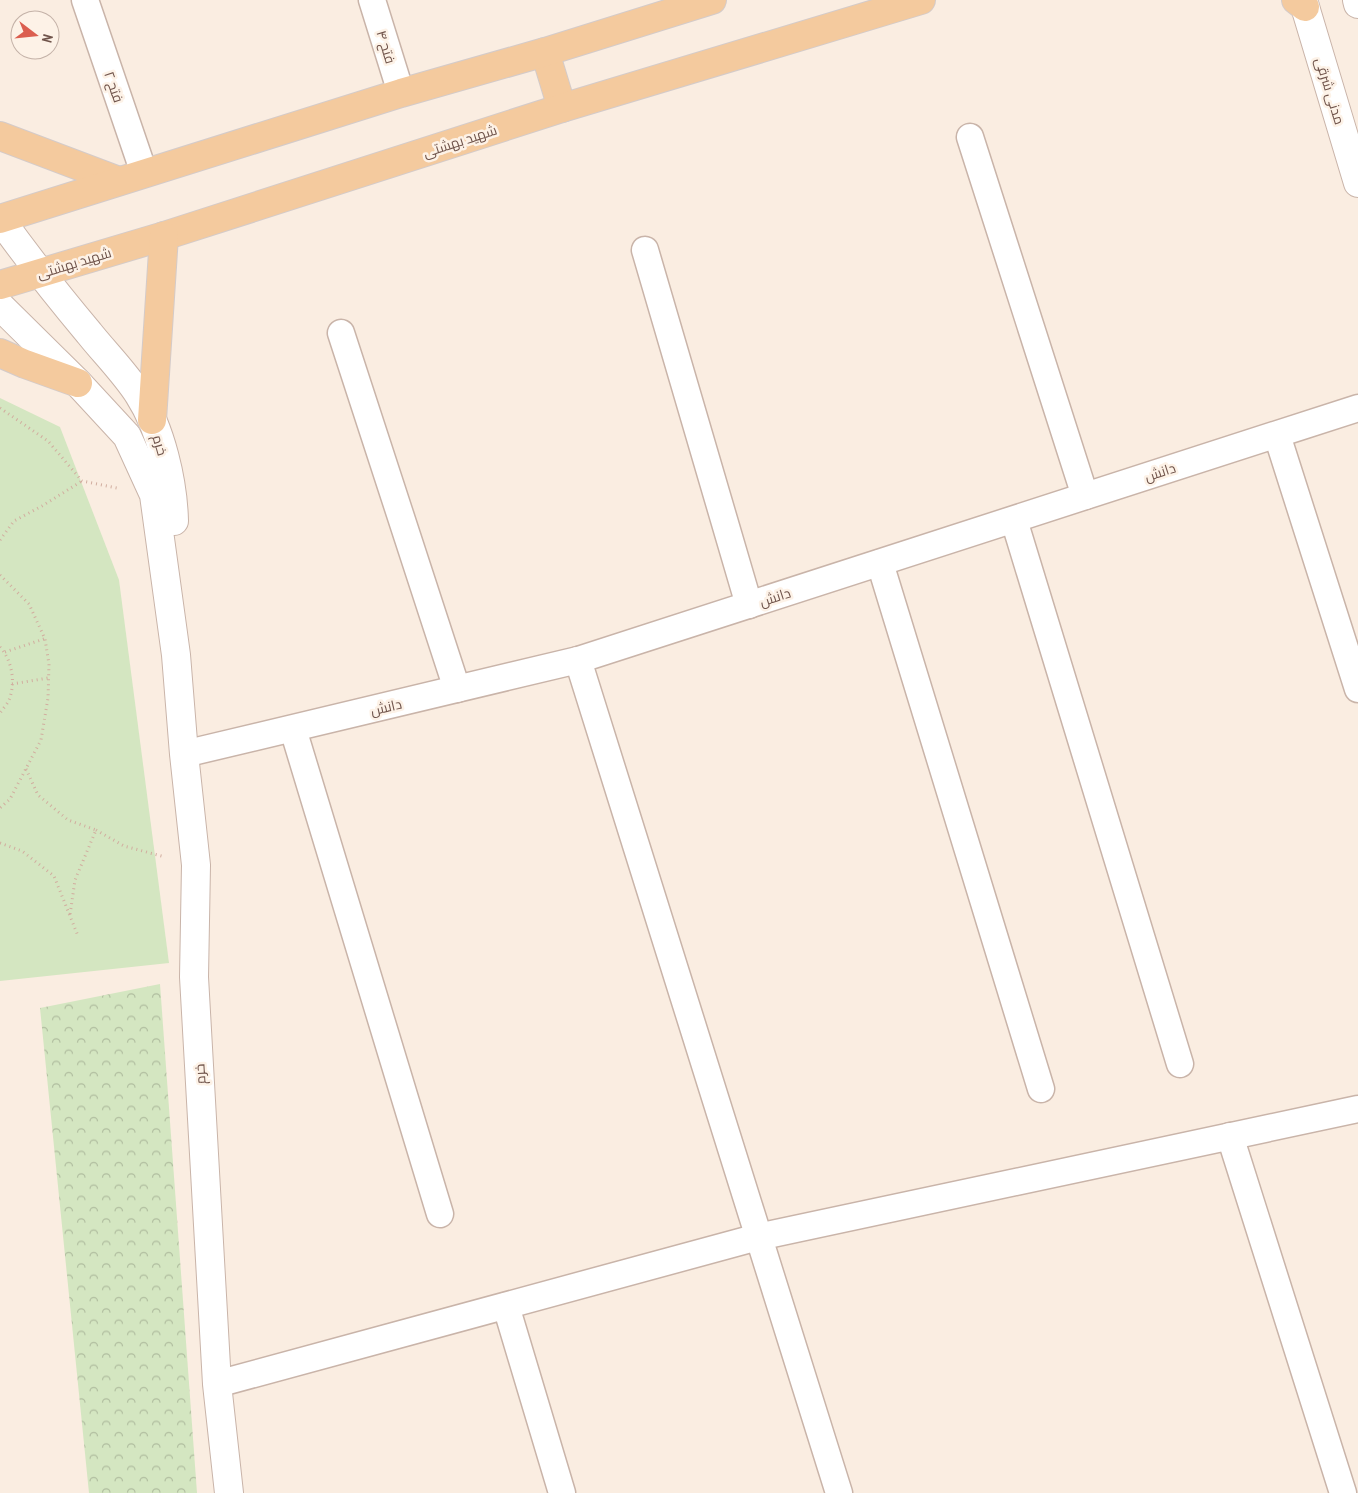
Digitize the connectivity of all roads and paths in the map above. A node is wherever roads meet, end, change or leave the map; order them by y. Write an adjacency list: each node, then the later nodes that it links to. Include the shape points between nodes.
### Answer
1 (85, 0): 11 (street, فتح ۲)
2 (372, 0): 7 (street, فتح ۴)
3 (921, 0): 8 (main road, شهید بهشتی)
4 (700, 2): 6 (main road)
5 (1301, 2): 12 (street, مدنی شرقی)
6 (545, 52): 7 (main road); 8 (main road)
7 (400, 93): 11 (main road)
8 (562, 108): 14 (main road, شهید بهشتی)
9 (0, 136): 11 (main road)
10 (970, 137): 26 (street)
11 (132, 177): 13 (main road)
12 (1358, 183)
13 (0, 219): 16 (street, خرم)
14 (164, 236): 16 (main road, شهید بهشتی); 24 (main road)
15 (645, 250): 31 (street)
16 (39, 273): 17 (main road, شهید بهشتی); 24 (street, خرم, via 139,394)
17 (0, 286)
18 (0, 306): 21 (street, خرم)
19 (341, 333): 39 (street)
20 (0, 353): 21 (main road)
21 (78, 383): 35 (street, خرم, via 127,436 154,494)
22 (0, 408): 28 (path, via 48,441 82,480 14,521)
23 (1358, 408): 25 (street, دانش)
24 (152, 420): 35 (street, خرم, via 173,498)
25 (1277, 434): 26 (street, دانش); 40 (street)
26 (1085, 496): 27 (street, دانش)
27 (1014, 520): 29 (street, دانش); 51 (street)
28 (0, 540)
29 (880, 563): 31 (street, دانش); 52 (street)
30 (0, 574): 32 (path, via 29,604)
31 (749, 605): 36 (street, دانش)
32 (45, 639): 34 (path); 37 (path)
33 (0, 647): 34 (path)
34 (5, 652): 38 (path)
35 (176, 655): 43 (street, خرم)
36 (578, 660): 39 (street, دانش); 56 (street)
37 (48, 678): 38 (path); 44 (path, via 41,740)
38 (12, 684): 41 (path, via 9,700)
39 (458, 689): 42 (street, دانش)
40 (1358, 689)
41 (0, 713)
42 (292, 729): 43 (street, دانش); 55 (street)
43 (184, 754): 48 (street, خرم)
44 (26, 769): 45 (path, via 10,799); 46 (path, via 38,795 68,820)
45 (0, 808)
46 (96, 830): 48 (path, via 124,846); 49 (path, via 76,880)
47 (0, 843): 49 (path, via 22,852 54,876)
48 (196, 864): 58 (street, خرم, via 194,977)
49 (70, 916): 50 (path)
50 (78, 936)
51 (1180, 1064)
52 (1041, 1088)
53 (1358, 1109): 54 (street)
54 (1230, 1136): 56 (street); 62 (street)
55 (440, 1214)
56 (758, 1237): 57 (street); 61 (street)
57 (506, 1306): 58 (street); 60 (street)
58 (218, 1384): 59 (street, خرم)
59 (229, 1493)
60 (562, 1493)
61 (839, 1493)
62 (1343, 1493)

